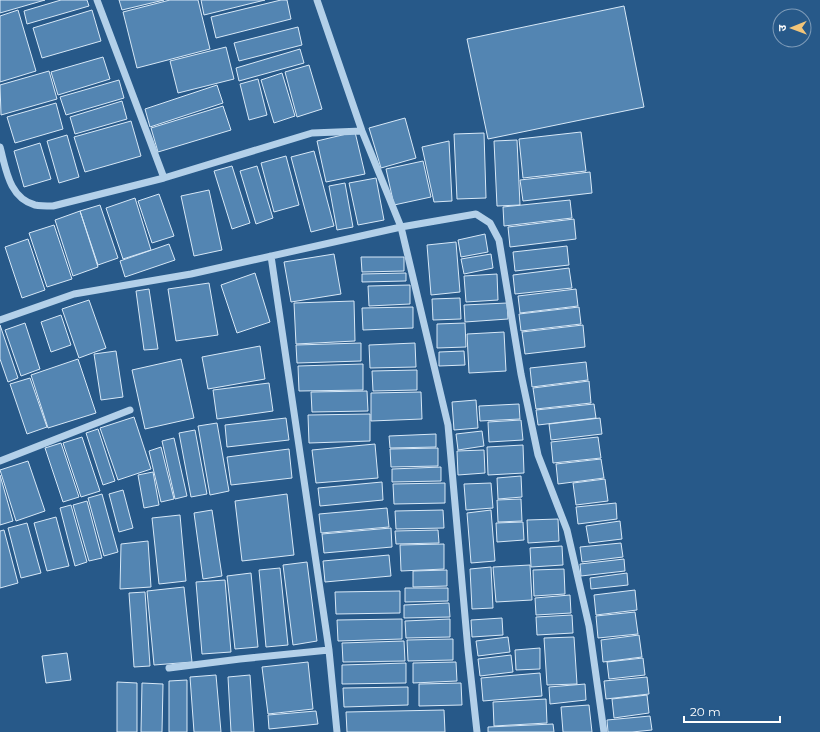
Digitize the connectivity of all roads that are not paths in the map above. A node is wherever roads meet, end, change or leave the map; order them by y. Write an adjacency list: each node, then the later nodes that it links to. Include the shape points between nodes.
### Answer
1 (97, 0): 5 (street)
2 (318, 0): 3 (street)
3 (362, 131): 5 (street, via 312,133); 6 (street)
4 (0, 147): 5 (street, via 11,186 22,200 35,205 53,206)
5 (164, 178)
6 (401, 227): 7 (street); 14 (street, via 448,425); 15 (street, via 476,214 490,223 499,240 521,374 538,455 567,530 589,626)
7 (271, 256): 8 (street, via 191,274 74,294); 11 (street)
8 (0, 320)
9 (130, 410): 10 (street)
10 (0, 461)
11 (329, 650): 12 (street); 13 (street)
12 (169, 668)
13 (337, 732)
14 (477, 732)
15 (604, 732)

